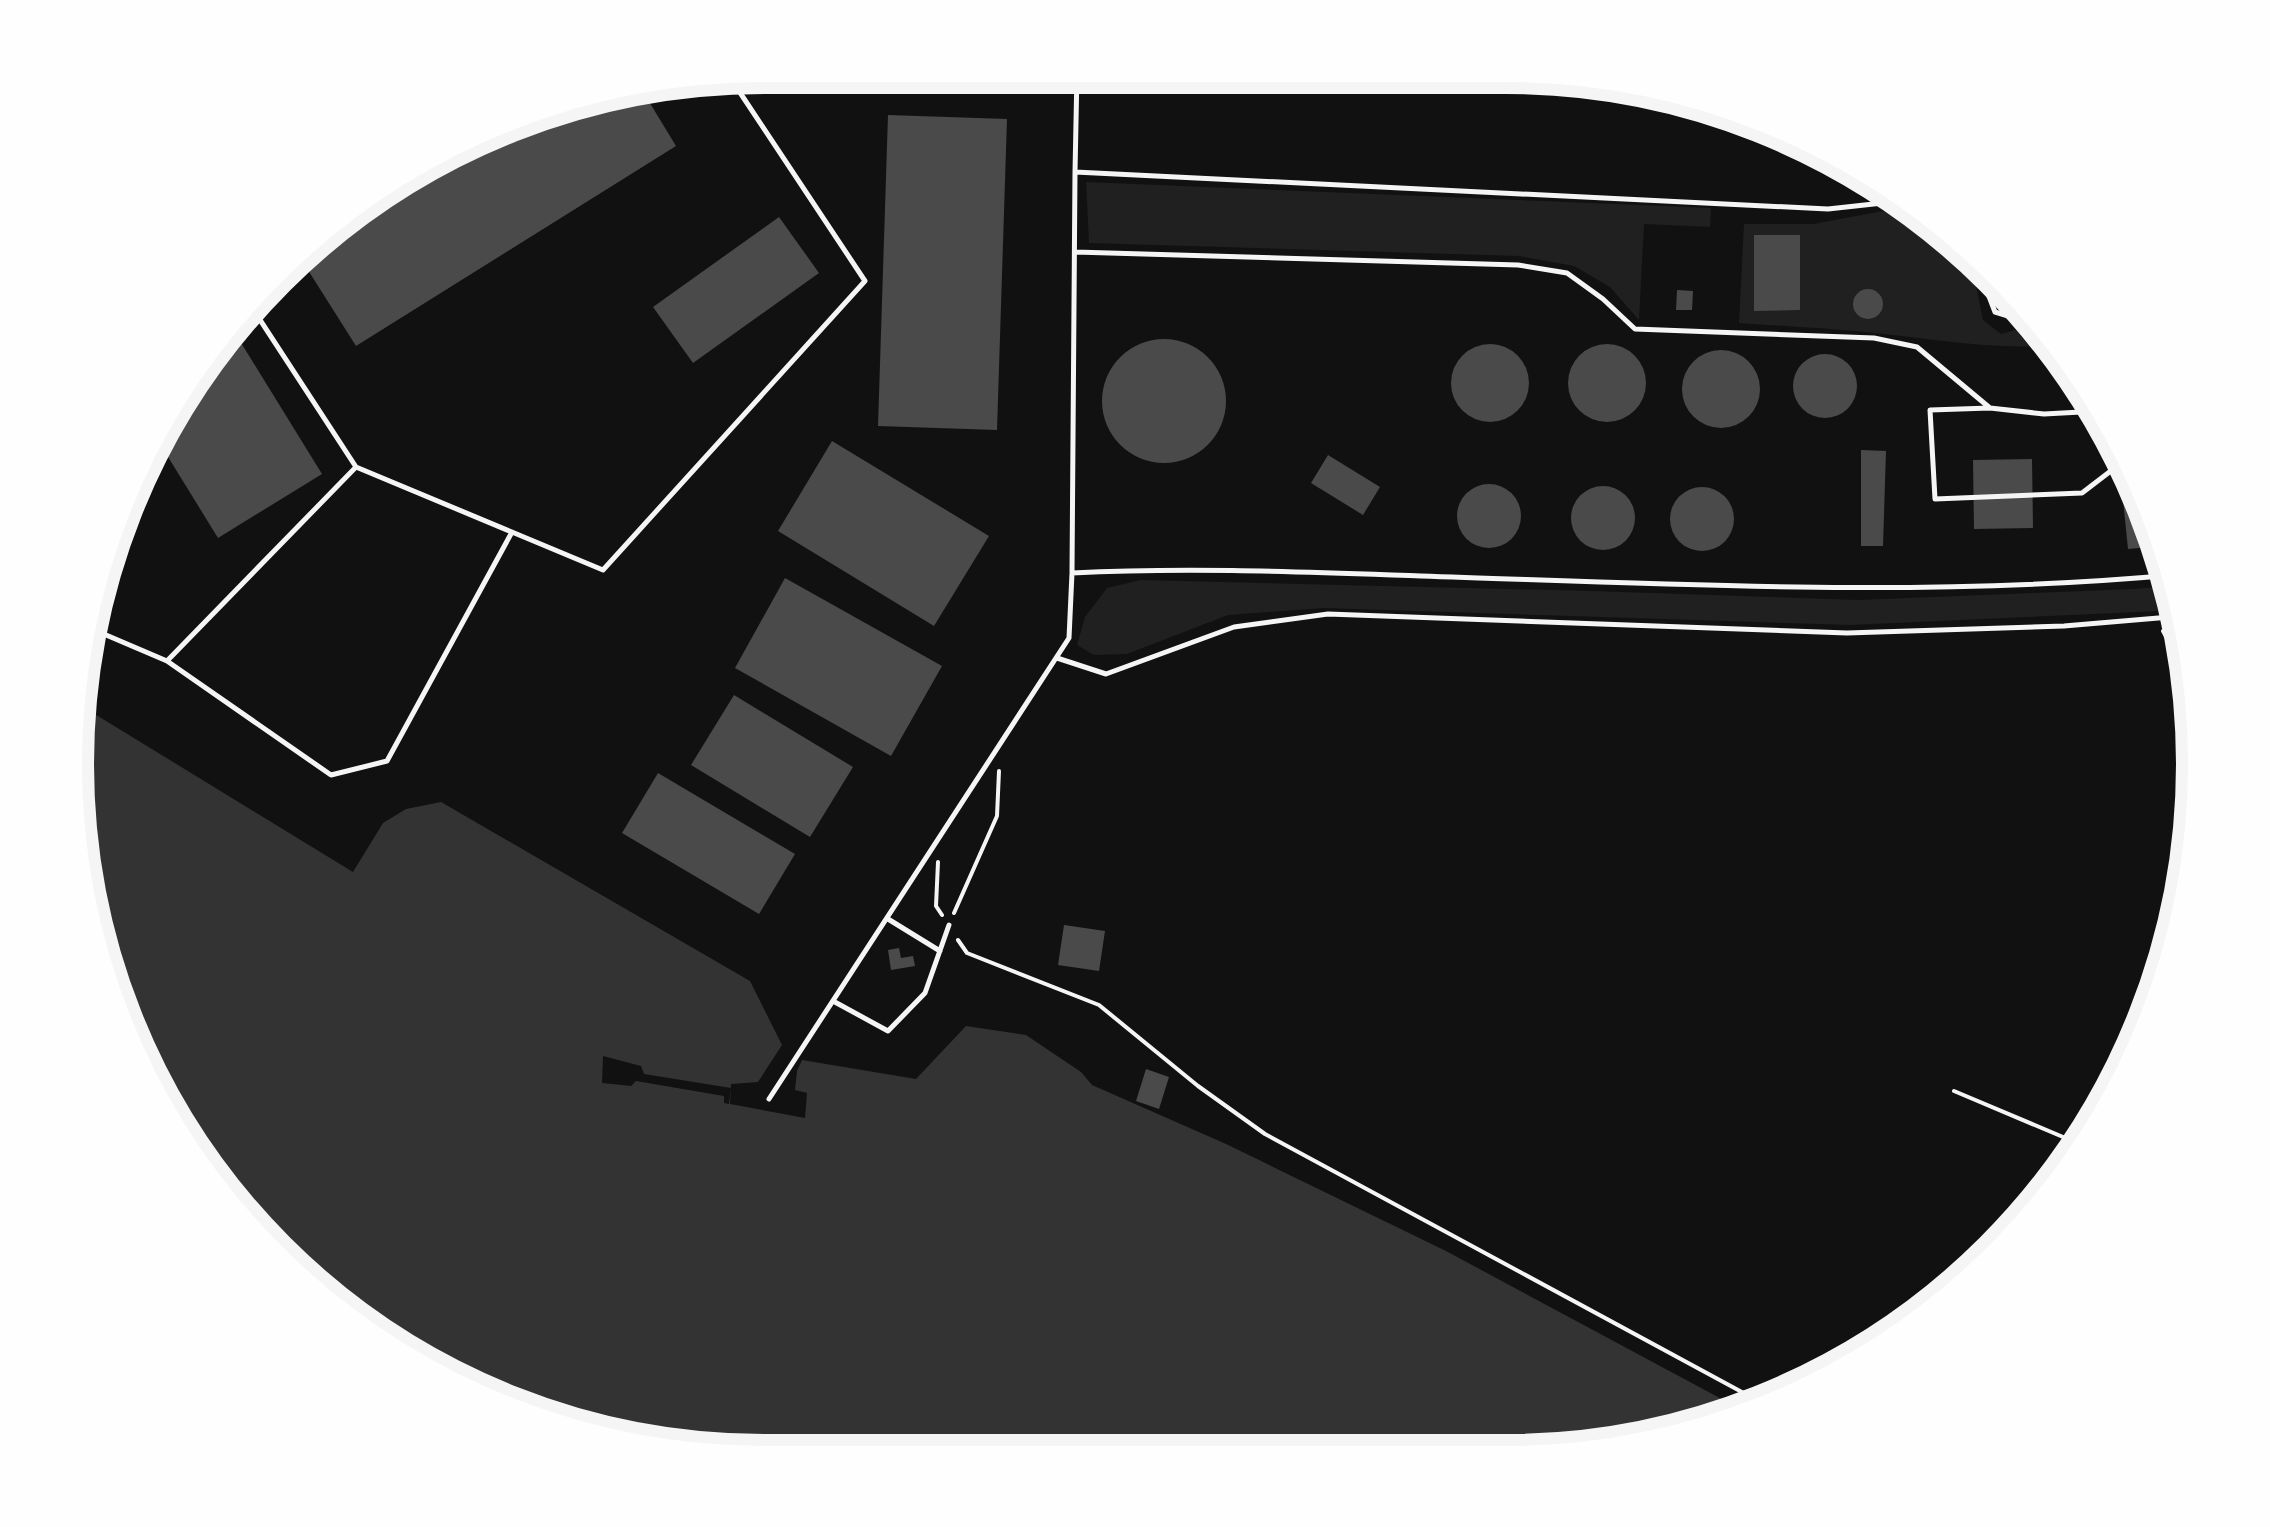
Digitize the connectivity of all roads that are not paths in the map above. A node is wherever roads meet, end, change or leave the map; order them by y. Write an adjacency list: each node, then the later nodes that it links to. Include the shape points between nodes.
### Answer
1 (1077, 88): 3 (lane)
2 (738, 89): 13 (lane, via 866,281 603,570)
3 (1075, 172): 4 (lane, via 1828,208); 5 (lane)
4 (1883, 202)
5 (1075, 252): 9 (lane, via 1518,265 1567,273 1635,329 1874,338 1917,348); 14 (lane)
6 (1987, 288): 8 (lane, via 1995,312)
7 (257, 316): 11 (lane)
8 (2015, 318)
9 (1990, 408): 10 (lane); 12 (lane, via 1930,410 1935,500 2082,493)
10 (2083, 412)
11 (356, 467): 13 (lane); 19 (lane)
12 (2114, 468)
13 (512, 532): 19 (lane, via 387,761 331,775)
14 (1072, 573): 15 (lane, via 1207,569 1912,588); 18 (lane, via 1069,638)
15 (2155, 576)
16 (2166, 617): 18 (lane, via 1848,633 1328,614 1234,627 1106,674)
17 (100, 632): 19 (lane)
18 (1057, 658): 20 (lane)
19 (168, 661)
20 (888, 919): 22 (lane); 23 (lane)
21 (948, 925): 22 (lane)
22 (940, 951): 23 (lane, via 926,992 888,1031)
23 (833, 1001): 24 (lane)
24 (769, 1099)

